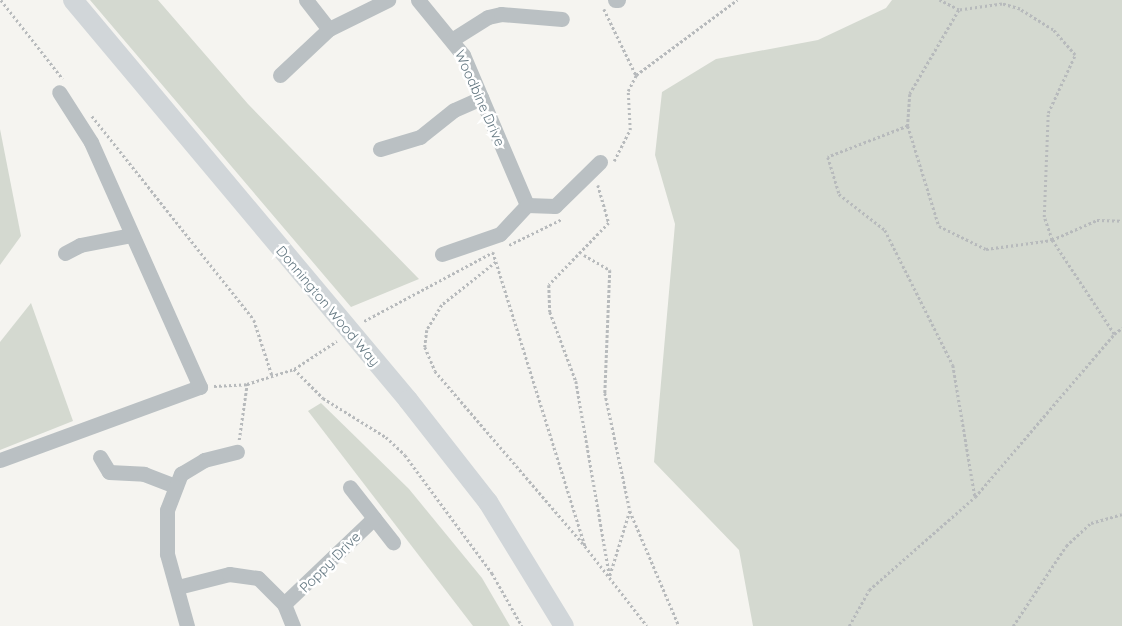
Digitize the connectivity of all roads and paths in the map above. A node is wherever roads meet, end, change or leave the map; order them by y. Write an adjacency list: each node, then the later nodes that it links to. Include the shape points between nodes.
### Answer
1 (1, 0): 15 (path)
2 (74, 0): 59 (main road, Donnington Wood Way, via 439,439 488,502)
3 (306, 0): 11 (street)
4 (388, 0): 11 (street)
5 (418, 0): 12 (street, Woodbine Drive)
6 (737, 0): 14 (path)
7 (939, 0): 8 (path)
8 (959, 10): 18 (path, via 910,94); 28 (path, via 1002,4 1020,9 1053,30 1075,55 1048,113 1044,217)
9 (605, 14): 14 (path)
10 (562, 19): 12 (street, via 501,14 488,17)
11 (329, 29): 13 (street)
12 (453, 40): 16 (street, Woodbine Drive)
13 (280, 75)
14 (636, 75): 20 (path, via 628,91 630,130)
15 (62, 86): 27 (street)
16 (481, 98): 19 (street, via 454,110 420,137); 24 (street, Woodbine Drive)
17 (88, 111): 39 (path, via 254,320)
18 (908, 126): 28 (path, via 939,226 986,249); 47 (path, via 828,157 839,194 885,230 954,365)
19 (380, 149)
20 (605, 166): 25 (street)
21 (602, 181): 22 (path)
22 (598, 185): 23 (path); 32 (path, via 609,223)
23 (591, 191)
24 (523, 211): 25 (street); 31 (street, via 500,234)
25 (560, 212): 29 (path)
26 (1122, 221): 28 (path, via 1098,220)
27 (132, 235): 30 (street); 41 (street)
28 (1052, 240): 36 (path)
29 (493, 252): 33 (path); 34 (path)
30 (65, 253)
31 (442, 254)
32 (583, 255): 48 (path, via 610,270 605,393); 53 (path, via 566,263 549,285 550,312 576,381)
33 (496, 262): 52 (path); 52 (path, via 442,305 427,330 425,347 435,371)
34 (364, 320)
35 (1122, 328): 36 (path)
36 (1114, 334): 47 (path)
37 (337, 341): 38 (path)
38 (294, 370): 39 (path); 58 (path, via 323,398 386,437 405,455 492,572)
39 (272, 375): 40 (path)
40 (247, 384): 41 (path); 42 (path)
41 (200, 387): 44 (street)
42 (237, 452): 45 (street, via 204,460 181,474)
43 (100, 457): 45 (street, via 109,472 144,474)
44 (0, 460)
45 (176, 486): 54 (street, via 167,510 167,554)
46 (350, 487): 50 (street)
47 (975, 497): 62 (path, via 869,590)
48 (630, 511): 53 (path); 61 (path)
49 (1122, 514): 63 (path, via 1091,523 1066,546)
50 (374, 518): 51 (street); 55 (street, Poppy Drive)
51 (393, 542)
52 (585, 546): 53 (path)
53 (610, 578): 60 (path)
54 (178, 588): 55 (street, via 243,574 258,578); 56 (street)
55 (284, 604): 57 (street)
56 (187, 626)
57 (293, 626)
58 (522, 626)
59 (564, 626)
60 (647, 626)
61 (679, 626)
62 (849, 626)
63 (1013, 626)

